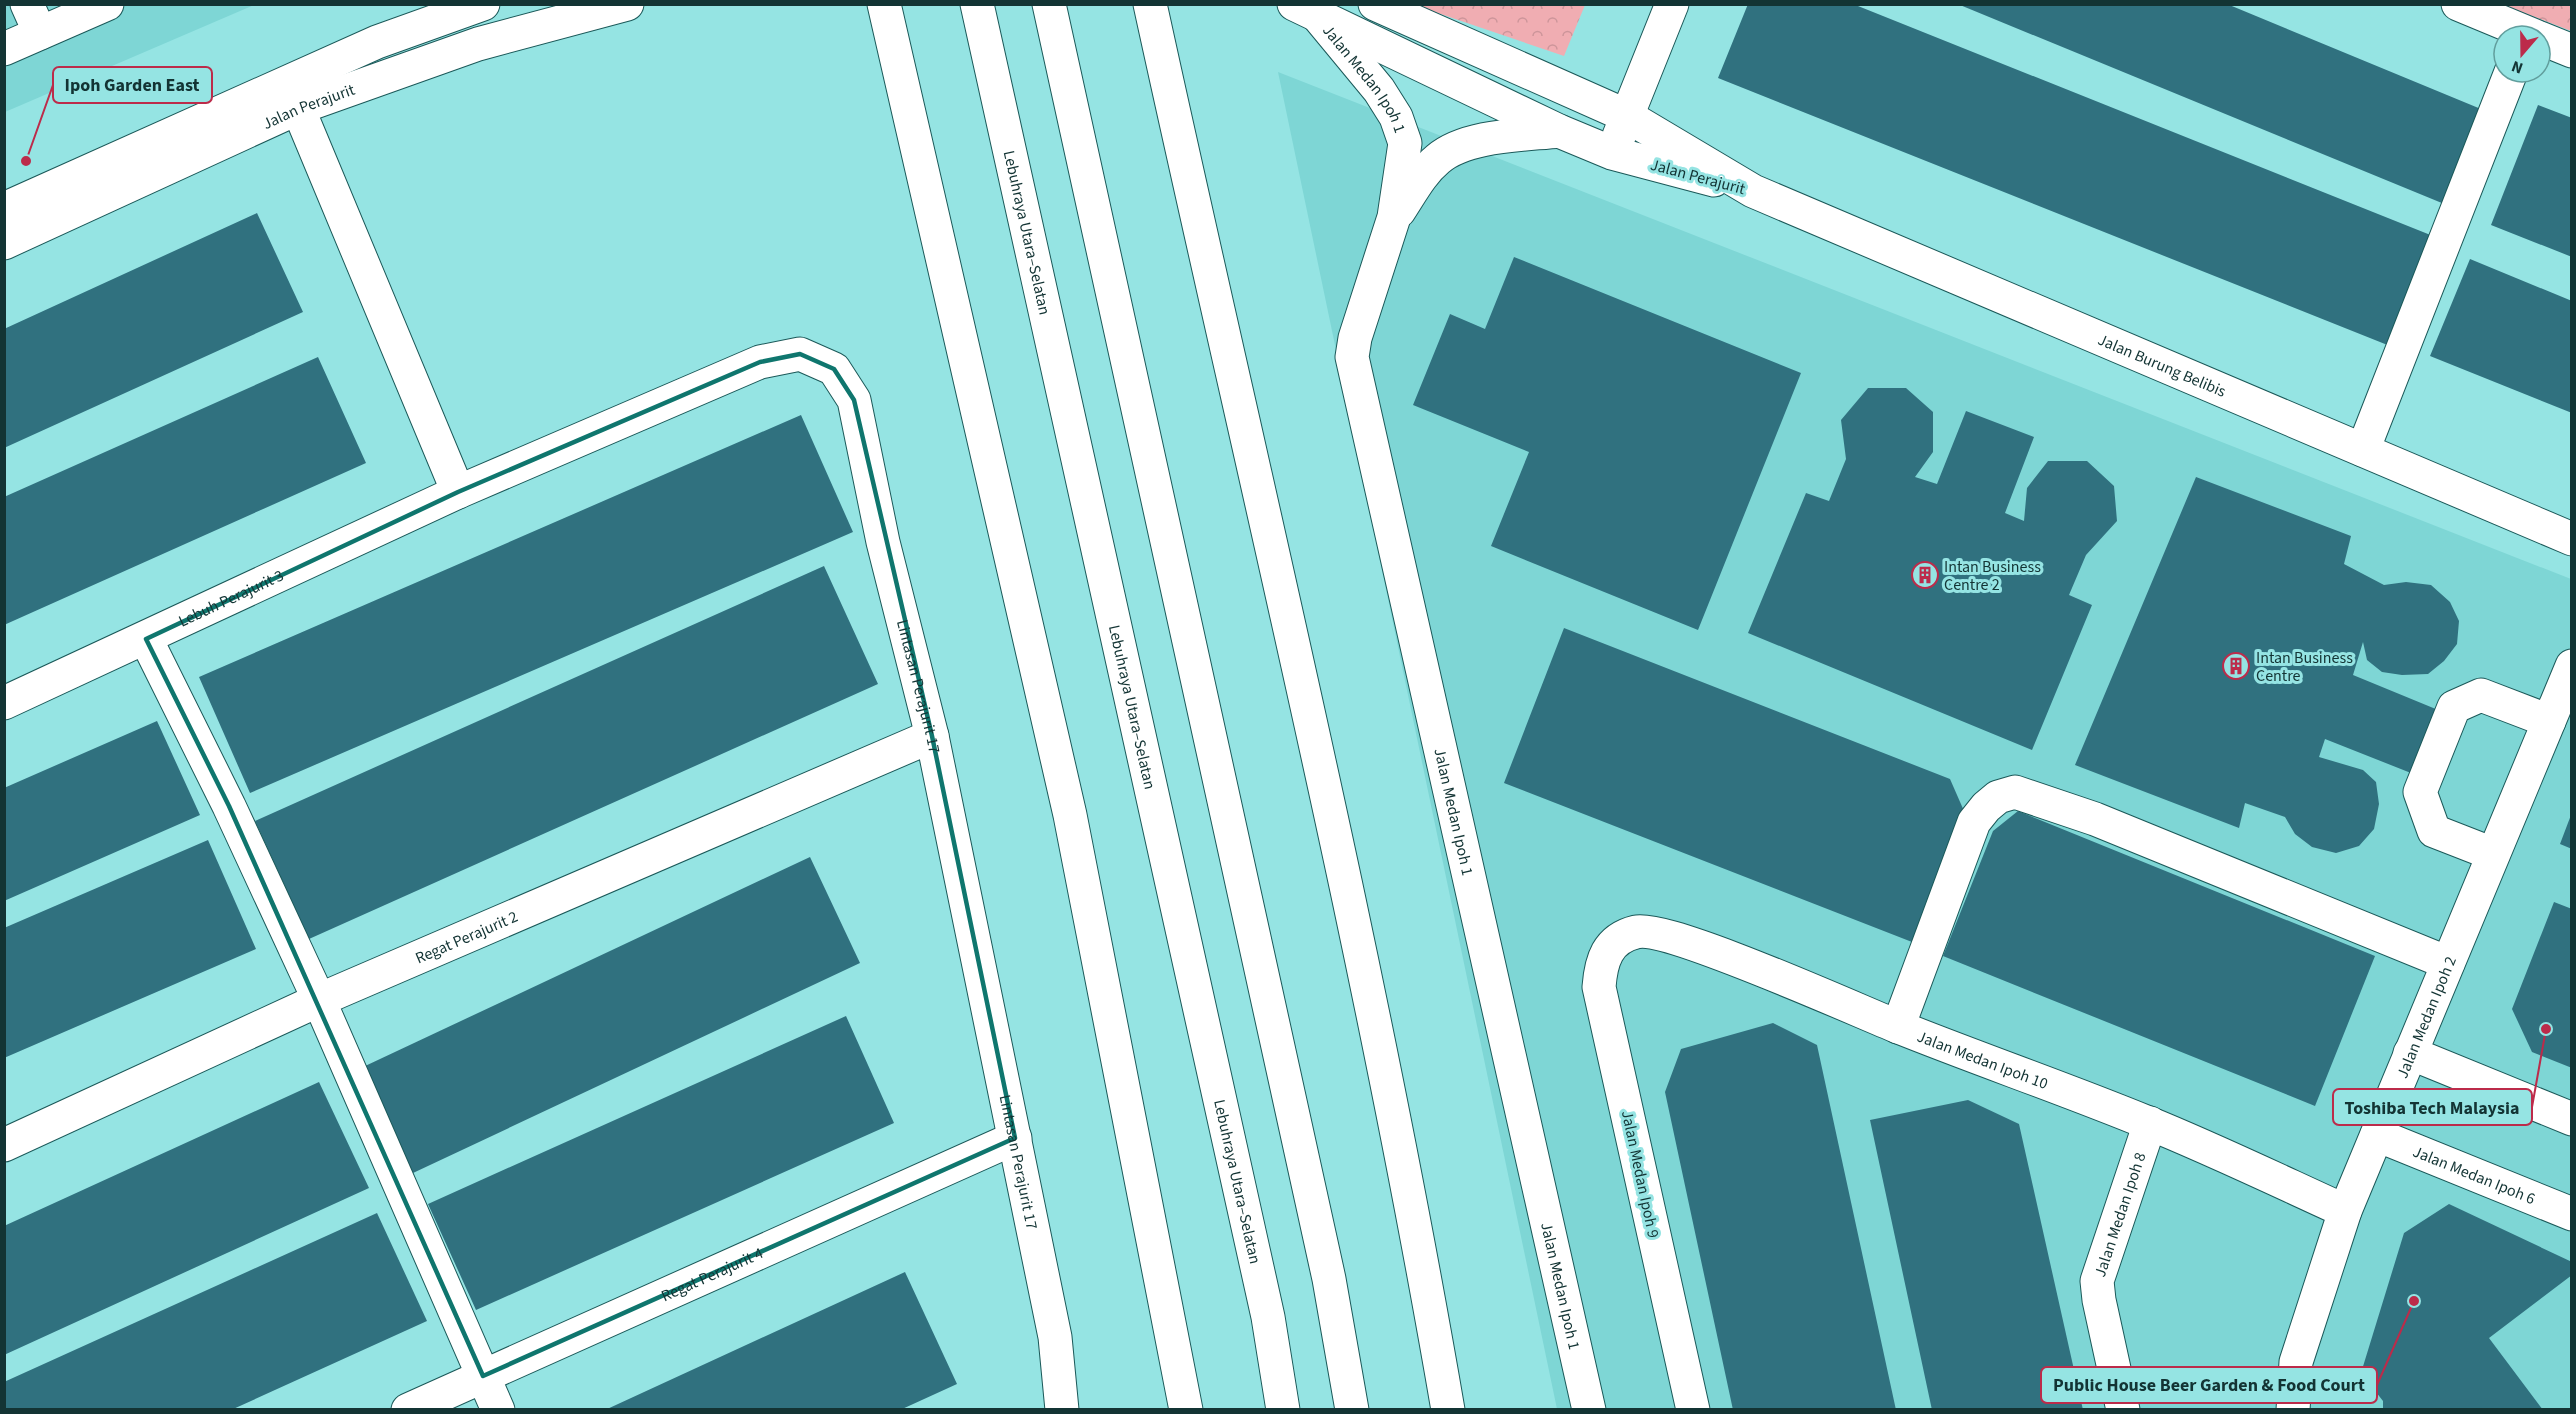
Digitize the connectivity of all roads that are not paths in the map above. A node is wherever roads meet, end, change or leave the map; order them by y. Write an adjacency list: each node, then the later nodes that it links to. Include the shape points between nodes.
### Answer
1 (107, 4): 12 (main road)
2 (483, 4): 23 (main road, Jalan Perajurit, via 377,42)
3 (627, 4): 18 (main road, Jalan Perajurit, via 478,44)
4 (884, 4): 51 (main road, via 1070,815)
5 (977, 4): 52 (main road, Lebuhraya Utara–Selatan, via 1268,1317)
6 (1049, 4): 53 (main road, via 1329,1279)
7 (1150, 4): 54 (main road, via 1329,807)
8 (1375, 4): 19 (main road, Jalan Perajurit)
9 (1672, 4): 19 (main road)
10 (2458, 4): 13 (main road)
11 (1305, 10): 20 (main road, Jalan Perajurit); 24 (main road, Jalan Medan Ipoh 1, via 1379,90 1396,117 1405,143)
12 (33, 19): 15 (main road)
13 (2504, 24)
14 (2552, 44): 16 (main road)
15 (4, 49)
16 (2571, 51)
17 (2506, 84): 26 (main road)
18 (298, 108): 25 (main road, Jalan Perajurit); 27 (main road)
19 (1627, 116): 21 (main road); 22 (main road, Jalan Perajurit)
20 (1559, 131): 21 (main road, Jalan Perajurit); 24 (main road, Jalan Medan Ipoh 1, via 1458,146 1423,174)
21 (1612, 153): 22 (main road, Jalan Perajurit)
22 (1753, 191): 26 (main road, Jalan Burung Belibis)
23 (4, 209)
24 (1394, 217): 55 (main road, Jalan Medan Ipoh 1, via 1353,346 1354,366)
25 (4, 243)
26 (2363, 450): 28 (main road, Jalan Burung Belibis)
27 (458, 492): 29 (main road, Lebuh Perajurit 3); 33 (main road, Lintasan Perajurit 17, via 760,362 800,354 834,369 854,400 883,542)
28 (2571, 539)
29 (146, 639): 31 (main road, Lebuh Perajurit 3); 37 (main road)
30 (2571, 666): 32 (main road, Jalan Medan Ipoh 2)
31 (4, 704)
32 (2549, 721): 34 (main road, Jalan Medan Ipoh 2); 34 (main road, via 2481,695 2454,707 2420,792 2434,831)
33 (932, 736): 37 (main road, Regat Perajurit 2); 43 (main road, Lintasan Perajurit 17)
34 (2493, 854): 36 (main road, Jalan Medan Ipoh 2)
35 (1615, 942): 38 (main road, Jalan Medan Ipoh 10, via 1637,932 1662,934); 56 (main road, Jalan Medan Ipoh 9, via 1601,962 1599,987)
36 (2448, 963): 38 (main road, via 2095,819 2015,792 1998,797 1974,822); 39 (main road, Jalan Medan Ipoh 2)
37 (319, 1000): 44 (main road, Regat Perajurit 2); 47 (main road)
38 (1898, 1027): 41 (main road, Jalan Medan Ipoh 10)
39 (2410, 1053): 40 (main road); 42 (main road, Jalan Medan Ipoh 2)
40 (2571, 1119)
41 (2150, 1123): 45 (main road, Jalan Medan Ipoh 10); 57 (main road, Jalan Medan Ipoh 8, via 2097,1281)
42 (2377, 1135): 45 (main road, Jalan Medan Ipoh 2); 46 (main road, Jalan Medan Ipoh 6)
43 (1015, 1138): 47 (main road, Regat Perajurit 4); 50 (main road, Lintasan Perajurit 17, via 1055,1337)
44 (4, 1145)
45 (2345, 1211): 58 (main road, Jalan Medan Ipoh 2, via 2296,1362)
46 (2571, 1214)
47 (483, 1376): 48 (main road, Regat Perajurit 4); 49 (main road)
48 (408, 1410)
49 (498, 1410)
50 (1062, 1410)
51 (1186, 1410)
52 (1283, 1410)
53 (1352, 1410)
54 (1448, 1410)
55 (1589, 1410)
56 (1693, 1410)
57 (2123, 1410)
58 (2293, 1410)

